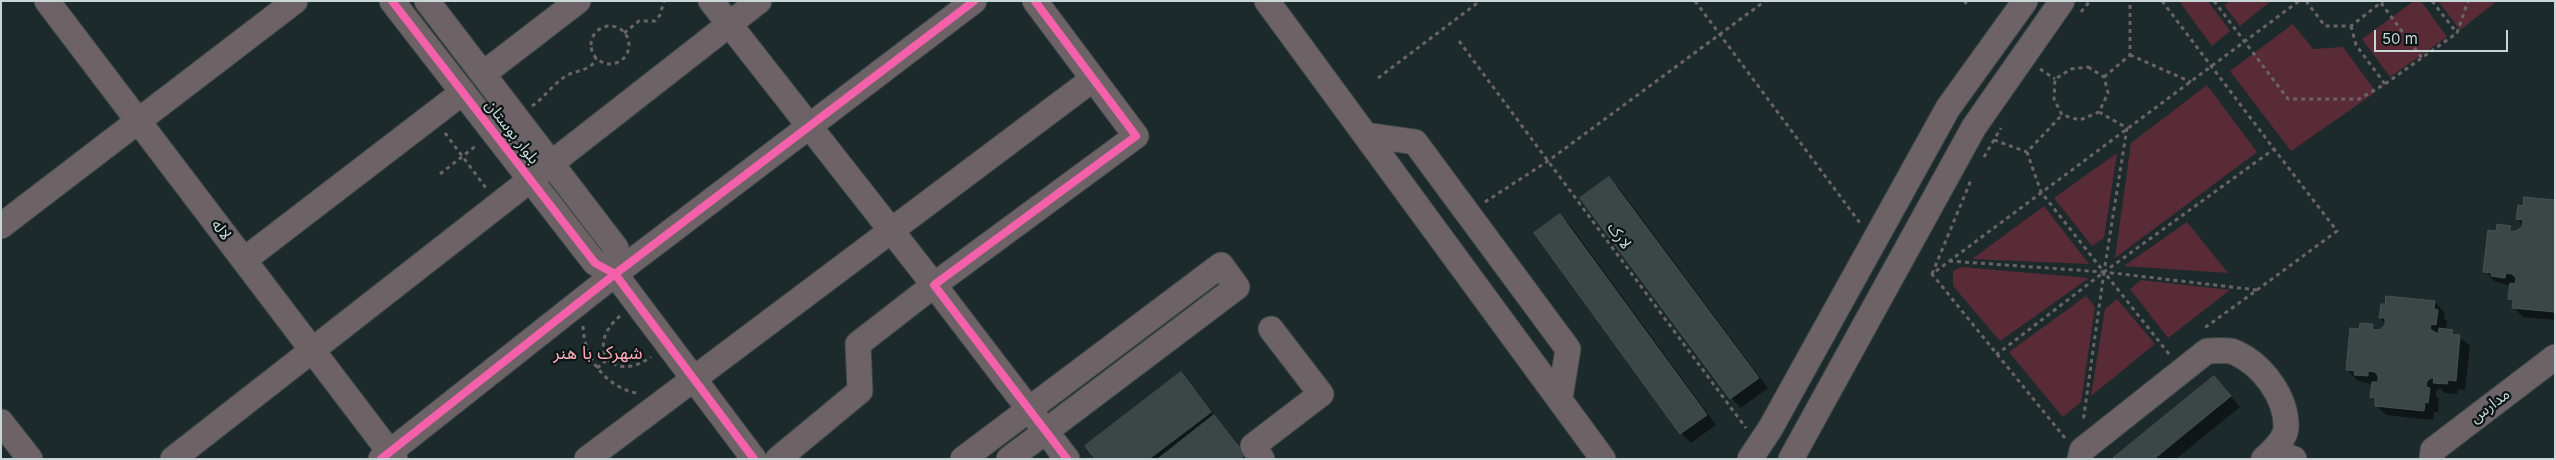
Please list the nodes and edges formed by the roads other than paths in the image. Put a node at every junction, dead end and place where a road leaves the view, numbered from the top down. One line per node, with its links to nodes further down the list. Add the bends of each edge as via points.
1 (47, 1): 17 (street, لاله)
2 (295, 1): 17 (street)
3 (392, 1): 16 (street, بلوار بوستان)
4 (427, 1): 14 (street, بلوار بوستان)
5 (578, 1): 14 (street)
6 (711, 1): 13 (street)
7 (759, 1): 13 (street)
8 (974, 1): 18 (street)
9 (1036, 1): 15 (street)
10 (2025, 1): 36 (street, via 1948,108)
11 (1276, 4): 19 (street)
12 (2070, 8): 49 (street, via 1974,127)
13 (729, 24): 18 (street); 20 (street)
14 (483, 74): 20 (street, بلوار بوستان)
15 (1093, 78): 23 (street); 26 (street, via 1136,136)
16 (463, 92): 21 (street, بلوار بوستان); 24 (street)
17 (138, 121): 22 (street); 24 (street, لاله)
18 (809, 126): 23 (street); 25 (street)
19 (1366, 135): 31 (street); 31 (street, via 1415,142 1568,348)
20 (551, 164): 21 (street); 25 (street, بلوار بوستان, via 616,248)
21 (531, 179): 25 (street, بلوار بوستان, via 595,263); 28 (street)
22 (1, 226)
23 (891, 231): 26 (street); 30 (street)
24 (244, 260): 28 (street, لاله)
25 (615, 274): 30 (street); 37 (street)
26 (934, 286): 32 (street); 43 (street, via 858,344 860,391)
27 (1272, 329): 47 (street, via 1321,394 1253,446)
28 (312, 350): 37 (street, لاله); 40 (street)
29 (2555, 357): 50 (street, مدارس, via 2433,450)
30 (693, 379): 41 (street); 42 (street)
31 (1560, 398): 48 (street)
32 (1029, 409): 34 (street); 34 (street, via 1221,265 1237,288); 44 (street)
33 (1, 422): 39 (street)
34 (1046, 431): 45 (street); 46 (street)
35 (2075, 442): 38 (street, via 2207,351 2232,351 2258,367 2282,402 2286,430)
36 (1754, 452)
37 (389, 456)
38 (2277, 456)
39 (30, 459)
40 (173, 459)
41 (587, 459)
42 (754, 459)
43 (778, 459)
44 (963, 459)
45 (1009, 459)
46 (1067, 459)
47 (1262, 459)
48 (1603, 459)
49 (1791, 459)
50 (2432, 459)

